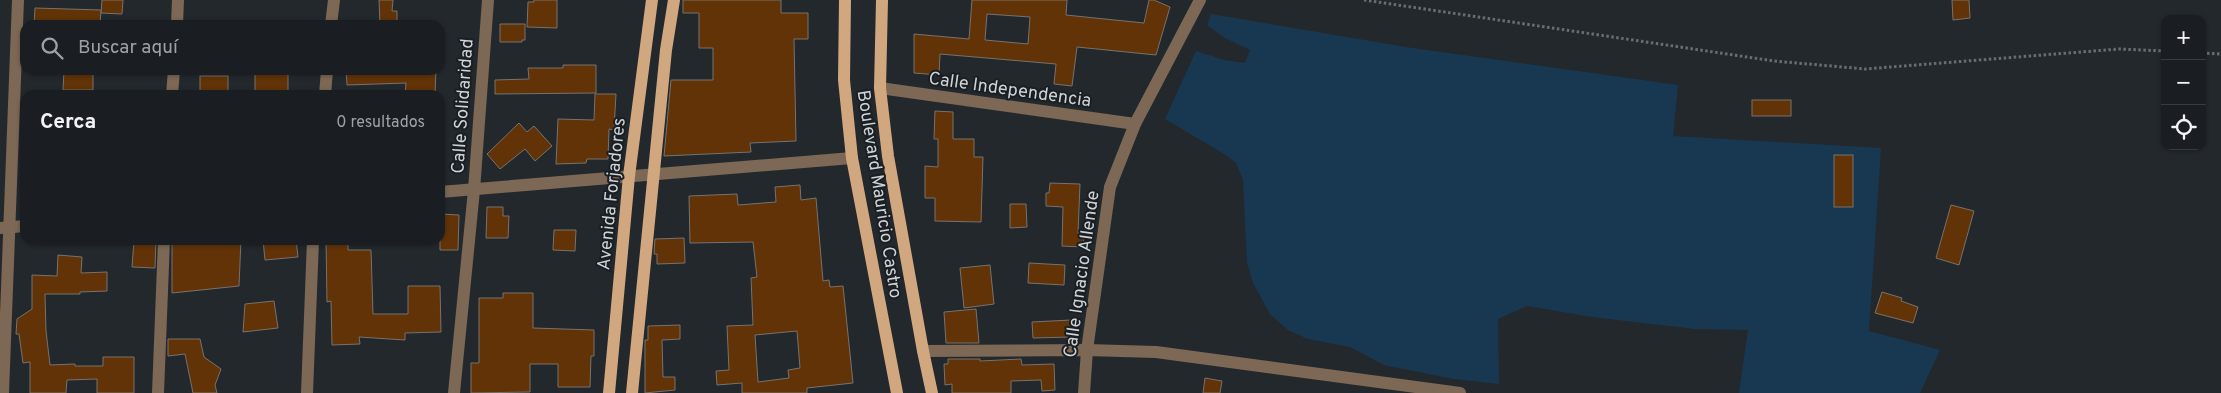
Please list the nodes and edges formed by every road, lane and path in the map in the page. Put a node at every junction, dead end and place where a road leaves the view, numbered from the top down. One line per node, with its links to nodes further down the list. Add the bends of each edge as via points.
1 (18, 0): 28 (street)
2 (178, 0): 11 (street)
3 (334, 0): 12 (street)
4 (488, 0): 25 (street, Calle Solidaridad)
5 (652, 0): 23 (main road, Avenida Forjadores)
6 (674, 0): 24 (main road)
7 (845, 0): 22 (main road, Boulevard Mauricio Castro, via 844,80)
8 (882, 0): 18 (main road, Boulevard Mauricio Castro)
9 (1200, 0): 21 (street, Calle Ignacio Allende)
10 (1364, 0): 13 (path, via 1774,61 1865,70 2119,48)
11 (177, 20)
12 (332, 20)
13 (2161, 51)
14 (2206, 53): 15 (path)
15 (2221, 54)
16 (174, 75): 19 (street)
17 (327, 75): 20 (street)
18 (880, 88): 21 (street, Calle Independencia); 32 (main road, Boulevard Mauricio Castro, via 888,156)
19 (172, 90)
20 (325, 90)
21 (1135, 124): 31 (street, Calle Ignacio Allende, via 1110,188)
22 (852, 158): 24 (street); 39 (main road, Boulevard Mauricio Castro)
23 (629, 176): 24 (street); 25 (street); 37 (main road, Avenida Forjadores)
24 (654, 176): 38 (main road)
25 (474, 190): 26 (street); 36 (street, Calle Solidaridad)
26 (445, 192)
27 (20, 226): 28 (street)
28 (4, 228): 33 (street)
29 (164, 245): 34 (street)
30 (313, 245): 35 (street)
31 (1087, 350): 32 (street); 41 (street, Calle Ignacio Allende); 42 (street, via 1156,352)
32 (923, 351): 40 (main road, Boulevard Mauricio Castro)
33 (3, 393)
34 (158, 393)
35 (307, 393)
36 (454, 393)
37 (608, 393)
38 (632, 393)
39 (897, 393)
40 (932, 393)
41 (1084, 393)
42 (1460, 393)

